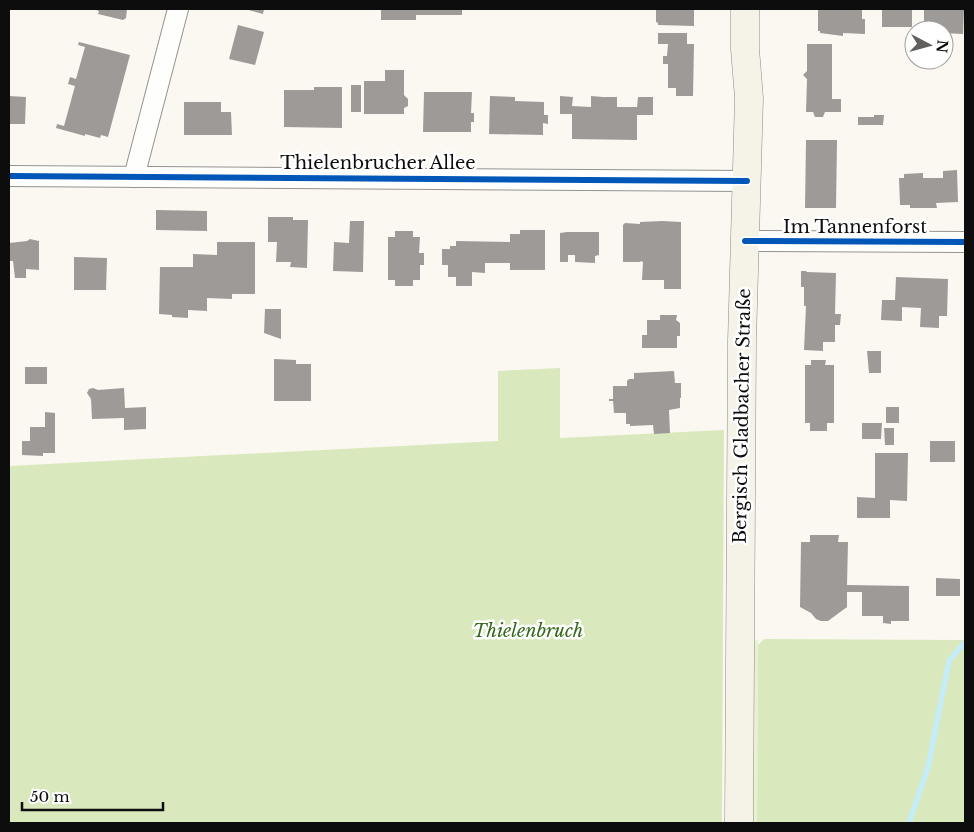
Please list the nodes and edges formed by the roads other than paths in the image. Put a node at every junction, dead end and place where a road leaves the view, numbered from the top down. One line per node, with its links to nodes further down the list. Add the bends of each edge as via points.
1 (178, 9): 4 (street)
2 (745, 9): 5 (main road, Bergisch Gladbacher Straße, via 749,98)
3 (9, 176): 4 (street, Thielenbrucher Allee)
4 (134, 177): 5 (street, Thielenbrucher Allee)
5 (747, 181): 6 (main road, Bergisch Gladbacher Straße)
6 (745, 241): 7 (street, Im Tannenforst); 8 (main road, Bergisch Gladbacher Straße)
7 (965, 242)
8 (739, 823)

